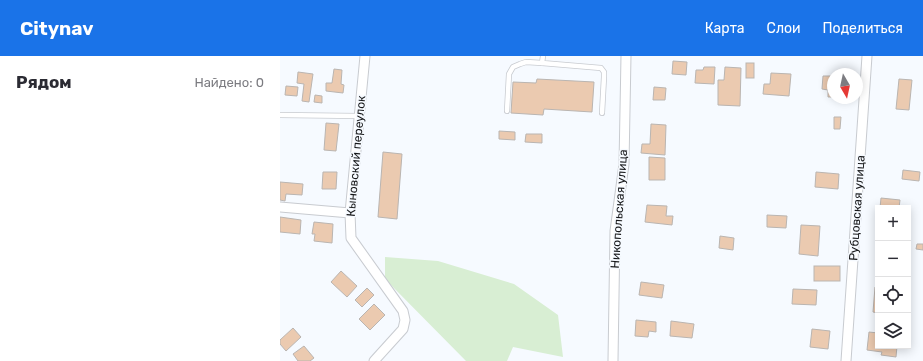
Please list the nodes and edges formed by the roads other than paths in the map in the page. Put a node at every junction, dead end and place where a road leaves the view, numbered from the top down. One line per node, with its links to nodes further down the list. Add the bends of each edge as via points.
1 (365, 56): 9 (street, Кыновский переулок)
2 (542, 56): 5 (lane)
3 (626, 56): 13 (street, Никопольская улица, via 624,164 615,231)
4 (867, 56): 14 (street, Рубцовская улица)
5 (542, 63): 6 (lane, via 526,62 513,67 509,74); 7 (lane, via 601,68 604,72)
6 (507, 111)
7 (602, 113)
8 (280, 115): 9 (lane)
9 (359, 116): 11 (street, Кыновский переулок)
10 (280, 207): 11 (street)
11 (350, 213): 12 (street, Кыновский переулок, via 351,238 403,311 405,320 403,329)
12 (374, 361)
13 (613, 361)
14 (846, 361)

